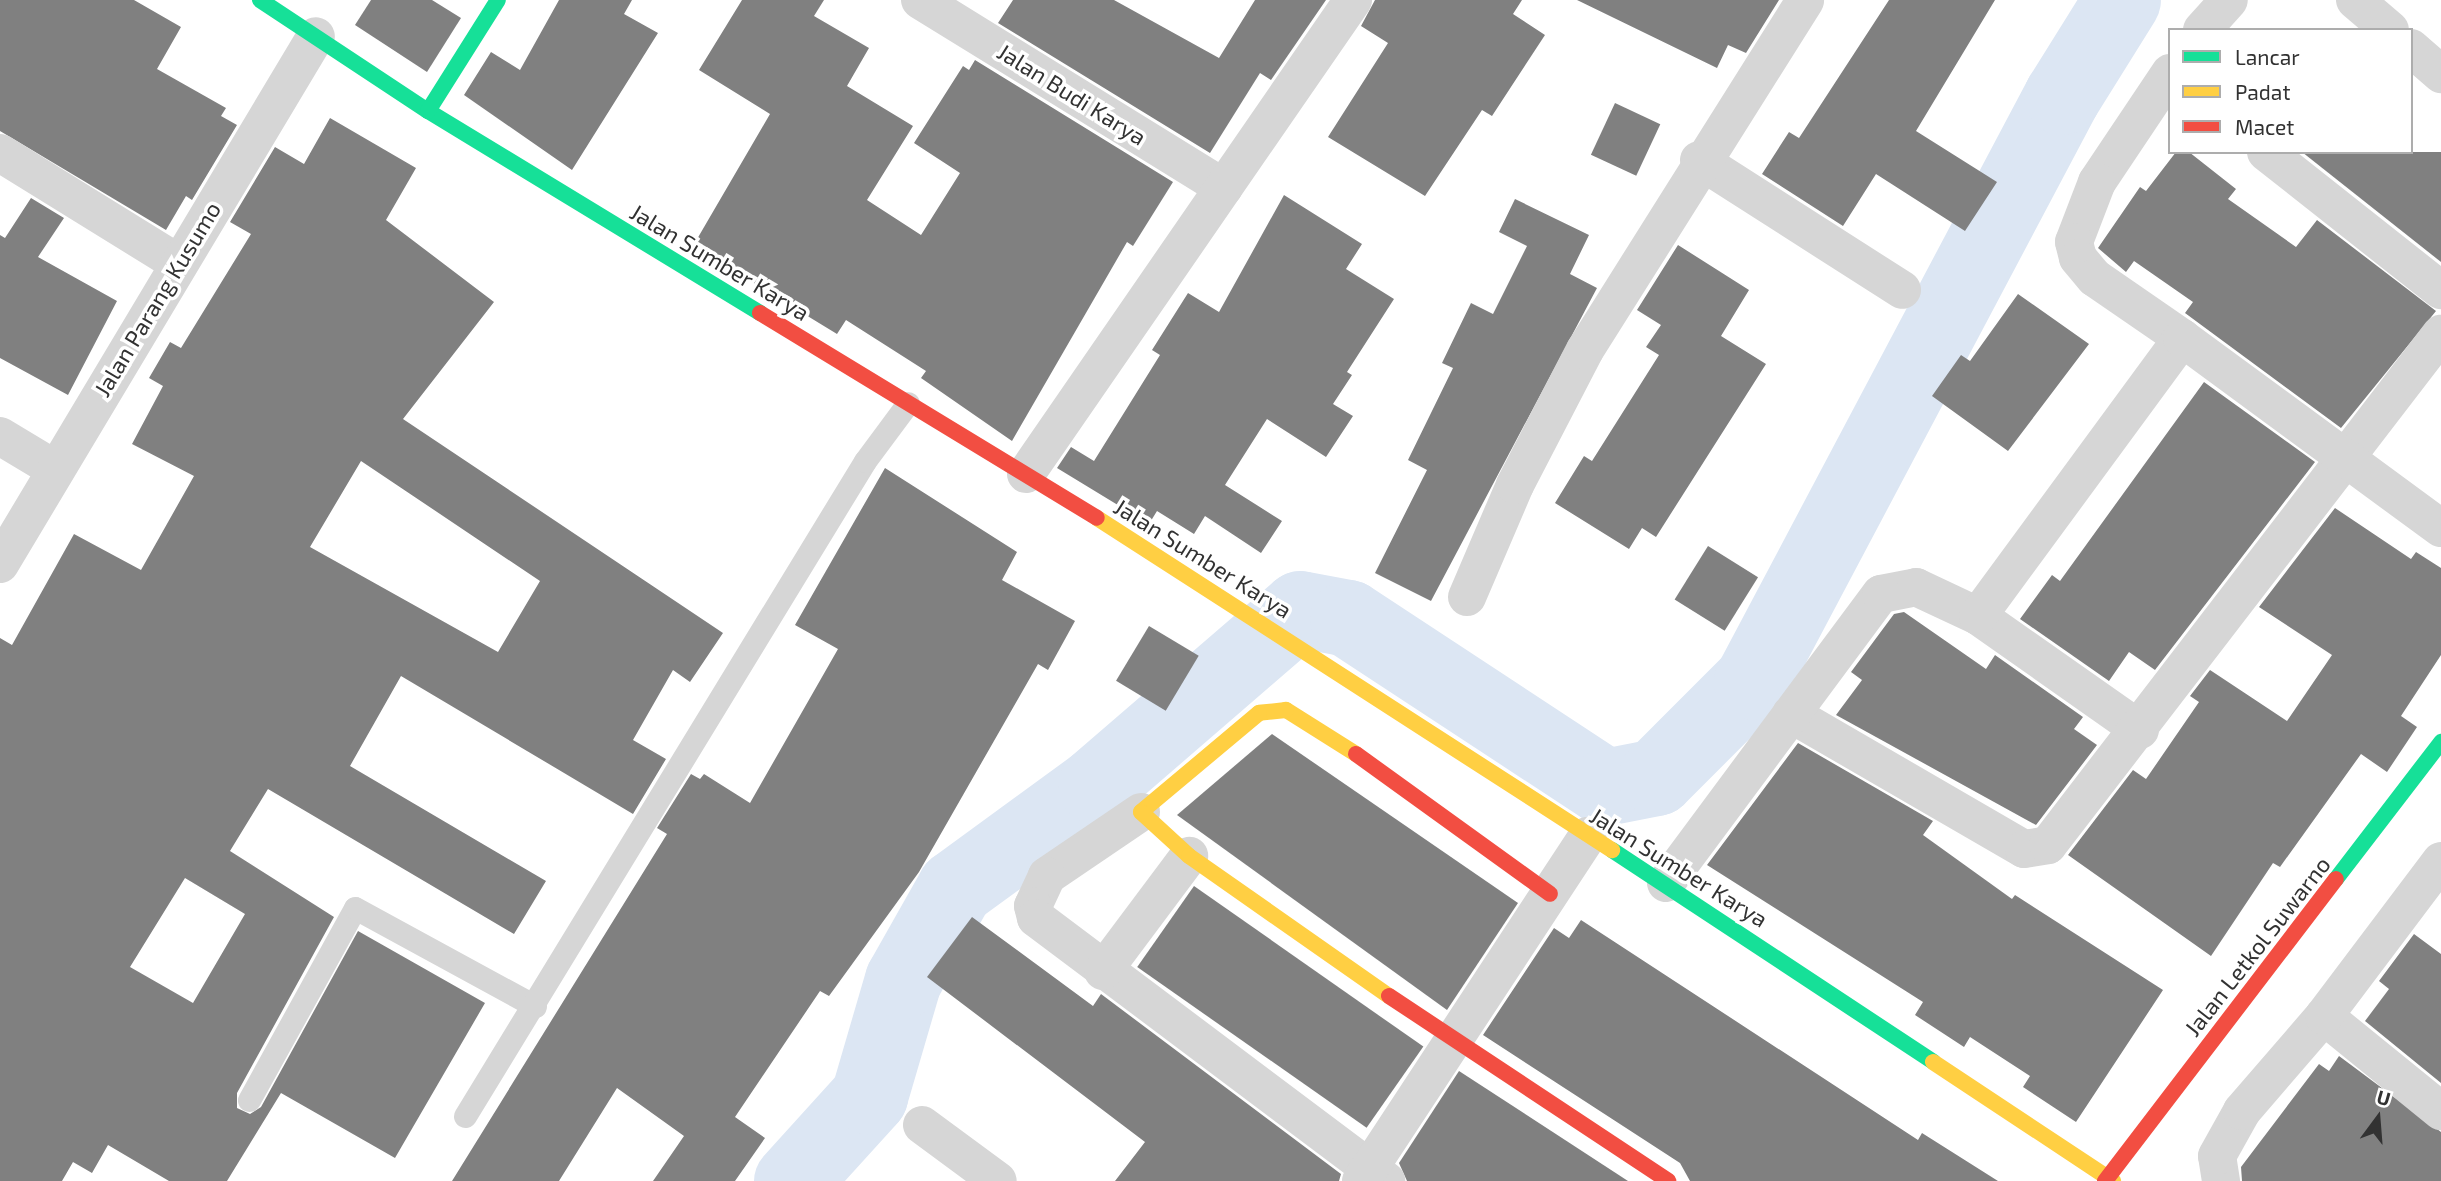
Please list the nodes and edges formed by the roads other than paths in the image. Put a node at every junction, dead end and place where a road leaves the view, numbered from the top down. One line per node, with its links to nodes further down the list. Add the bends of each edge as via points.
1 (260, 0): 10 (street, Jalan Sumber Karya)
2 (498, 0): 12 (street)
3 (920, 0): 16 (street, Jalan Budi Karya)
4 (1353, 0): 16 (street)
5 (1805, 0): 15 (street)
6 (2229, 0): 8 (street)
7 (2355, 0): 9 (street)
8 (2204, 28)
9 (2388, 28)
10 (316, 36): 12 (street, Jalan Sumber Karya); 17 (street, Jalan Parang Kusumo)
11 (2168, 76): 21 (street, via 2096,182 2074,242 2095,278)
12 (428, 111): 22 (street, Jalan Sumber Karya)
13 (0, 153): 17 (street)
14 (2269, 154): 19 (street)
15 (1699, 160): 18 (street); 29 (street, via 1585,350 1515,485)
16 (1224, 188): 26 (street)
17 (178, 263): 25 (street, Jalan Parang Kusumo)
18 (1902, 290)
19 (2441, 290)
20 (2441, 334): 24 (street)
21 (2182, 338): 24 (street); 30 (street)
22 (908, 403): 26 (street, Jalan Sumber Karya); 41 (lane, via 865,461)
23 (0, 436): 25 (street)
24 (2349, 458): 27 (street); 32 (street)
25 (55, 468): 28 (street, Jalan Parang Kusumo)
26 (1026, 474): 35 (street, Jalan Sumber Karya, via 1244,607 1333,671)
27 (2441, 528)
28 (0, 564)
29 (1467, 597)
30 (1978, 616): 31 (street, via 1916,587 1881,594); 32 (street)
31 (1791, 713): 32 (street, via 2038,851); 38 (street)
32 (2140, 730)
33 (2441, 742): 49 (street, Jalan Letkol Suwarno)
34 (1142, 812): 36 (street); 39 (street, via 1259,713 1286,709 1319,727); 40 (street, via 1046,876 1033,906 1036,918)
35 (1588, 836): 38 (street, Jalan Sumber Karya); 39 (street)
36 (1189, 856): 40 (street); 43 (street)
37 (2441, 861): 42 (street)
38 (1666, 883): 49 (street, Jalan Sumber Karya)
39 (1550, 894): 43 (street)
40 (1103, 971): 48 (street)
41 (535, 1006): 44 (lane, via 355,908); 46 (lane)
42 (2324, 1016): 45 (street); 52 (street, via 2242,1111 2217,1156)
43 (1453, 1041): 48 (street); 51 (street)
44 (249, 1100)
45 (2441, 1111)
46 (465, 1116)
47 (922, 1125): 50 (street)
48 (1372, 1177)
49 (2109, 1180)
50 (998, 1181)
51 (1668, 1181)
52 (2221, 1181)

